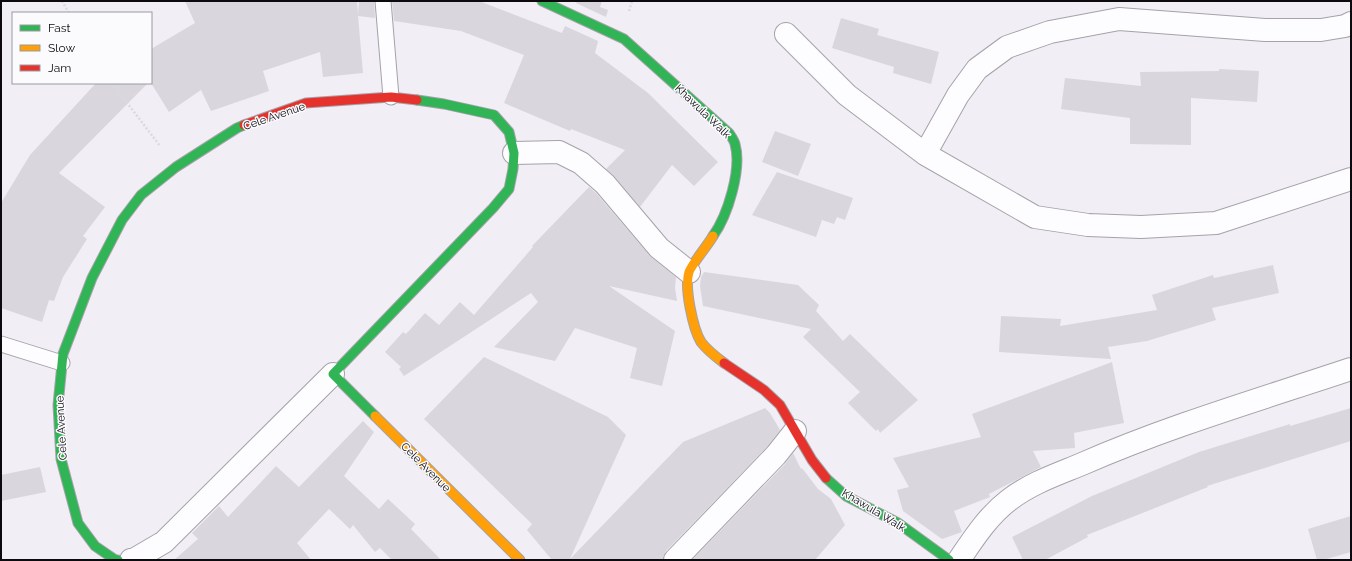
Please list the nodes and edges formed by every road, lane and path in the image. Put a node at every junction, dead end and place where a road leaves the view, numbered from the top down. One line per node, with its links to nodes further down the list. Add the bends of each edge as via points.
1 (62, 1): 4 (path)
2 (383, 1): 8 (lane)
3 (542, 1): 13 (street, Khawula Walk, via 624,39 729,133 735,142 736,170 731,195 719,228)
4 (68, 12)
5 (1351, 22): 10 (street, via 1345,26 1321,30 1265,30 1119,19 1050,32 1007,47 977,69 958,95)
6 (786, 34): 10 (street, via 847,95)
7 (113, 84): 11 (path)
8 (391, 97): 9 (street, Cele Avenue, via 444,104 494,115 509,132); 11 (street, Cele Avenue, via 306,103 237,128)
9 (514, 153): 13 (street, via 559,152 581,163 605,184 659,248); 17 (street, Cele Avenue, via 509,189)
10 (925, 154): 12 (street, via 1035,217 1088,225 1141,227 1216,222)
11 (176, 167): 15 (street, Cele Avenue, via 141,195 122,220 92,278 63,354)
12 (1351, 180)
13 (689, 272): 18 (street, Khawula Walk, via 687,286 690,304 695,330 702,343 715,356 764,390 780,405)
14 (1, 344): 15 (lane)
15 (62, 363): 19 (street, Cele Avenue, via 58,405 61,459 78,523 95,546)
16 (1351, 369): 24 (street, via 1123,446 1034,485 1010,499 992,514)
17 (333, 374): 20 (street, Cele Avenue, via 164,542); 21 (street, Cele Avenue)
18 (795, 431): 22 (street, via 776,455); 23 (street, Khawula Walk, via 828,481 846,496 898,523)
19 (118, 560)
20 (131, 560)
21 (520, 560)
22 (675, 560)
23 (949, 560)
24 (959, 560)

